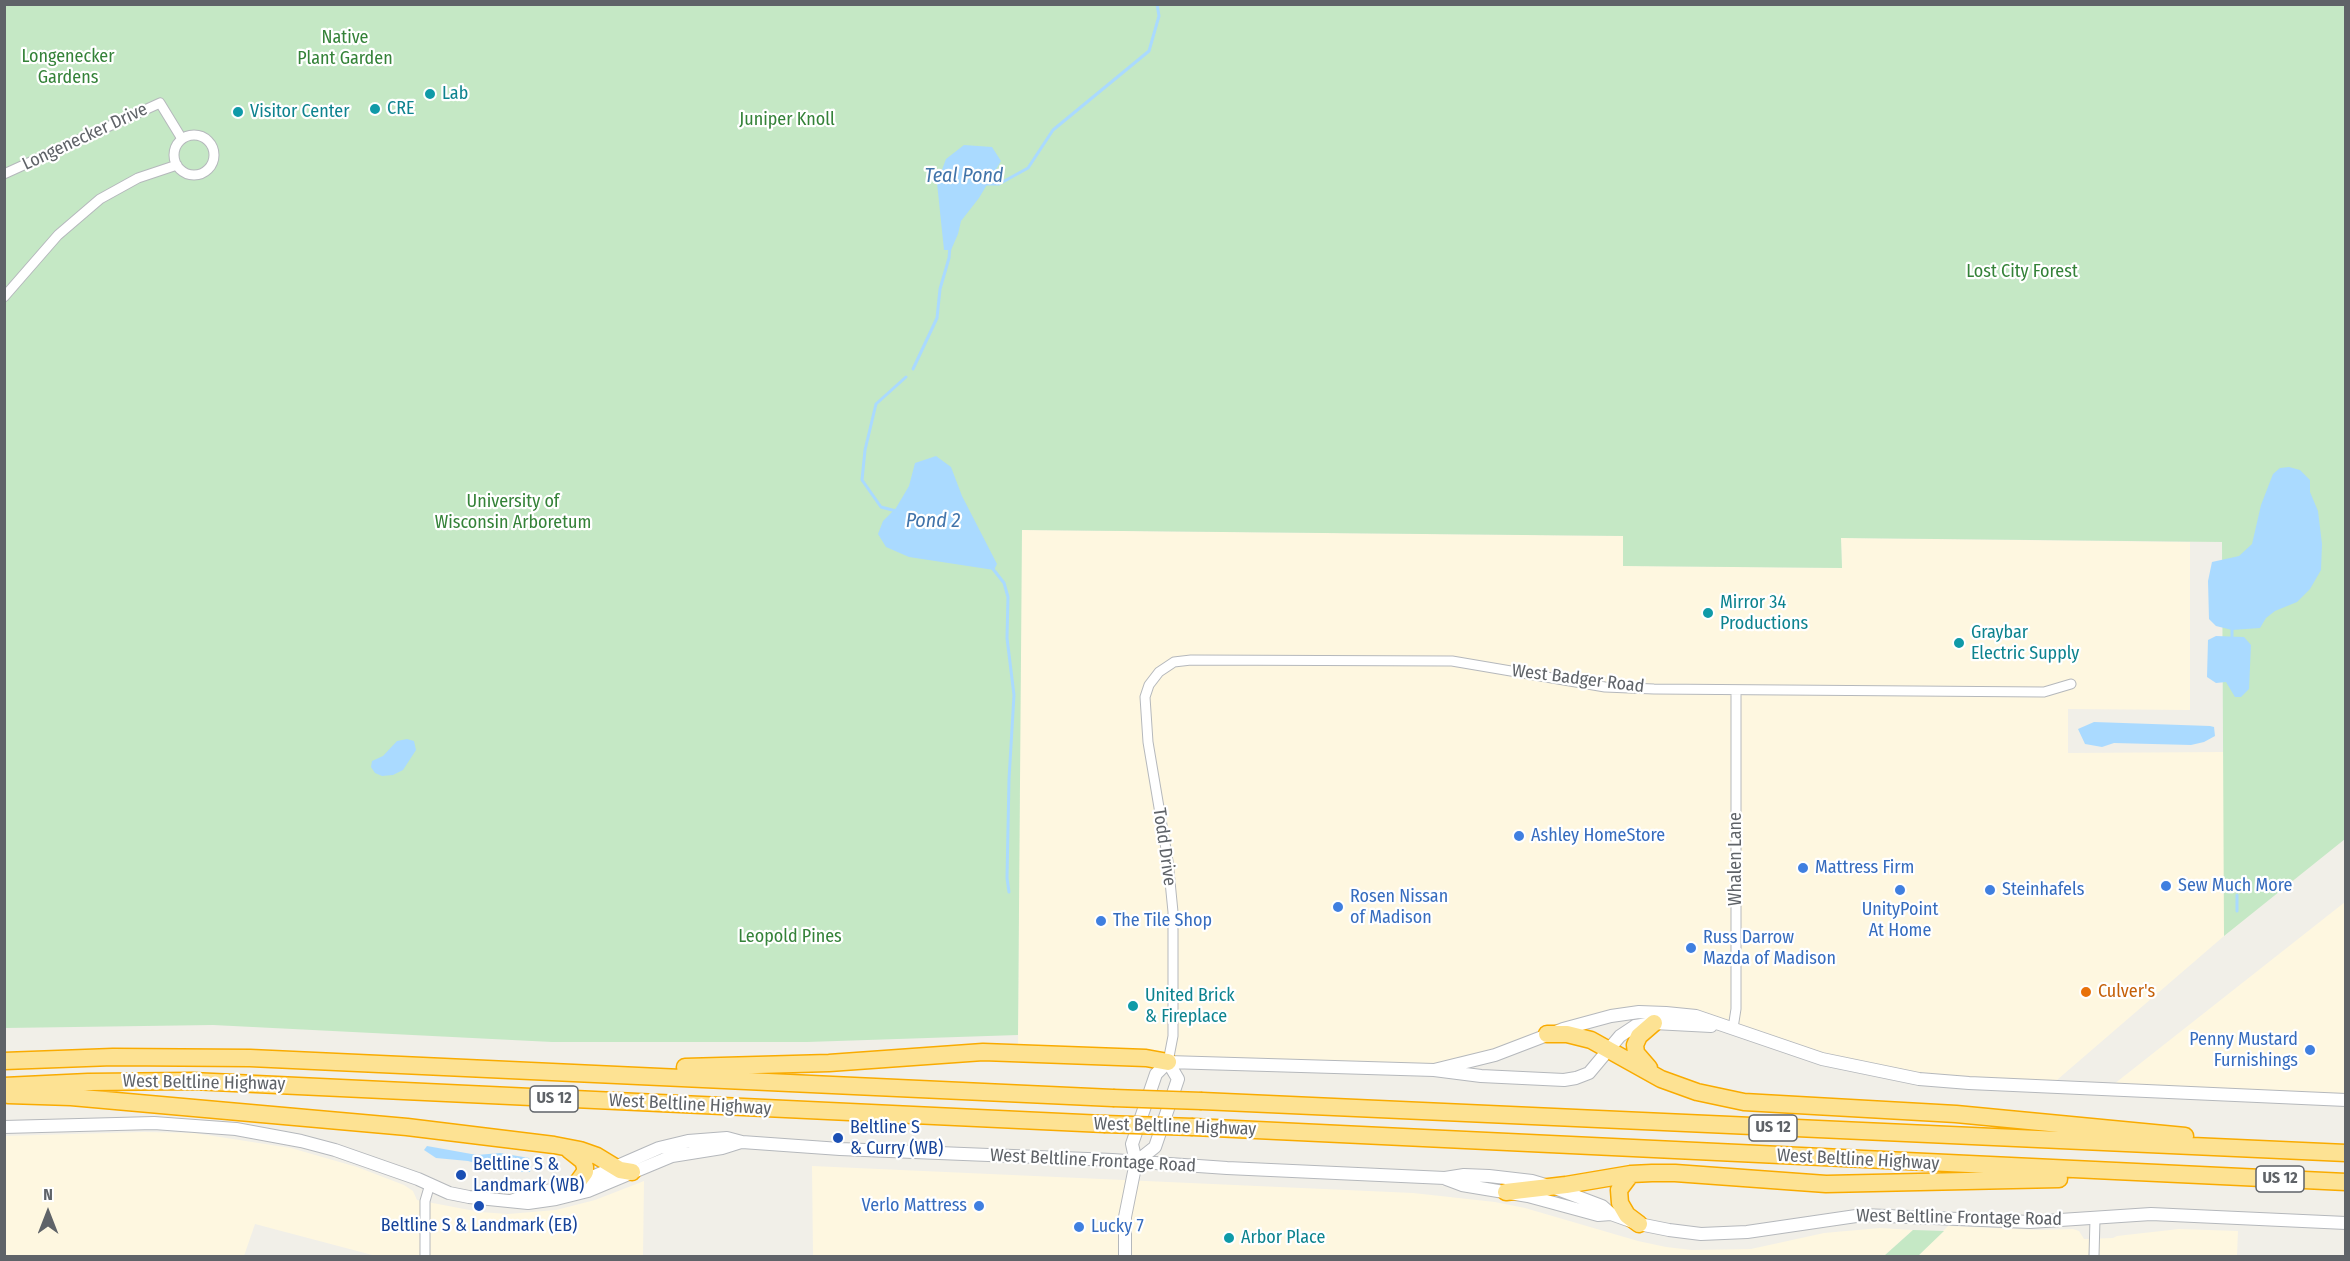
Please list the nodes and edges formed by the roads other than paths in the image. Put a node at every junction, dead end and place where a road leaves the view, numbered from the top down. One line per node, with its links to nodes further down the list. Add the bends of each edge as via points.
1 (182, 139): 2 (street, via 175,148); 2 (street, via 200,136 210,144 213,156 208,168 198,174 186,173); 3 (street, Longenecker Drive, via 160,103)
2 (177, 165): 4 (street, via 138,178 100,199 58,235)
3 (4, 174)
4 (5, 296)
5 (1159, 672): 7 (street, West Badger Road, via 1174,662 1191,660 1452,661 1605,687); 13 (street, Todd Drive, via 1149,685 1145,711 1173,912 1173,1036)
6 (2071, 684): 7 (street, West Badger Road, via 2044,692)
7 (1736, 690): 9 (street, Whalen Lane)
8 (1654, 1023): 9 (street); 11 (street, via 1635,1026); 16 (highway, via 1639,1036 1636,1053)
9 (1734, 1028): 10 (street, via 1696,1016 1639,1012); 19 (street, via 1822,1059 1919,1079)
10 (1547, 1035): 11 (highway, via 1580,1036); 14 (street, via 1495,1055)
11 (1608, 1050): 14 (street, via 1588,1072 1564,1080); 16 (highway)
12 (4, 1061): 15 (highway, West Beltline Highway / US 12, via 184,1056)
13 (1168, 1062): 14 (street); 15 (highway, via 972,1052 781,1065); 24 (street, Todd Drive, via 1156,1074 1132,1144); 24 (street, Todd Drive, via 1178,1079 1155,1147)
14 (1434, 1070)
15 (543, 1071): 23 (highway, West Beltline Highway / US 12, bridge)
16 (1661, 1078): 23 (highway, via 1697,1092 1744,1102 1986,1116)
17 (4, 1086): 28 (highway, West Beltline Highway / US 12, bridge, via 256,1083)
18 (4, 1095): 22 (highway, via 71,1097 407,1127)
19 (2346, 1100)
20 (4, 1127): 32 (street, West Beltline Frontage Road, via 154,1123 236,1129 312,1144)
21 (742, 1142): 24 (street, West Beltline Frontage Road); 25 (street, West Beltline Frontage Road, via 727,1138 688,1141 659,1148); 26 (street, West Beltline Frontage Road, via 672,1156)
22 (566, 1148): 25 (highway, via 597,1156); 31 (highway, via 584,1161 585,1172)
23 (2345, 1153)
24 (1136, 1162): 29 (street, West Beltline Frontage Road); 41 (street, Todd Drive, via 1125,1217)
25 (615, 1168): 26 (highway); 31 (street, West Beltline Frontage Road)
26 (632, 1172): 35 (street, West Beltline Frontage Road, via 555,1200)
27 (1630, 1174): 28 (highway, via 1676,1173 1826,1184); 33 (highway); 39 (highway, via 1619,1190 1620,1203)
28 (2214, 1176): 30 (highway, West Beltline Highway / US 12)
29 (1445, 1178): 33 (street, West Beltline Frontage Road, via 1489,1176); 34 (street, West Beltline Frontage Road, via 1462,1185)
30 (2346, 1182)
31 (577, 1183): 35 (street, West Beltline Frontage Road)
32 (430, 1184): 35 (street, West Beltline Frontage Road, via 469,1197); 40 (street, via 425,1201)
33 (1552, 1186): 34 (highway); 36 (street, West Beltline Frontage Road, via 1602,1206)
34 (1506, 1192): 36 (street, West Beltline Frontage Road, via 1599,1215)
35 (511, 1201)
36 (1611, 1214): 39 (street, West Beltline Frontage Road)
37 (2095, 1218): 38 (street, West Beltline Frontage Road, via 2151,1214); 39 (street, West Beltline Frontage Road, via 2030,1222 1863,1215 1717,1234 1677,1232); 42 (street)
38 (2346, 1222)
39 (1639, 1224)
40 (425, 1257)
41 (1125, 1257)
42 (2094, 1257)

